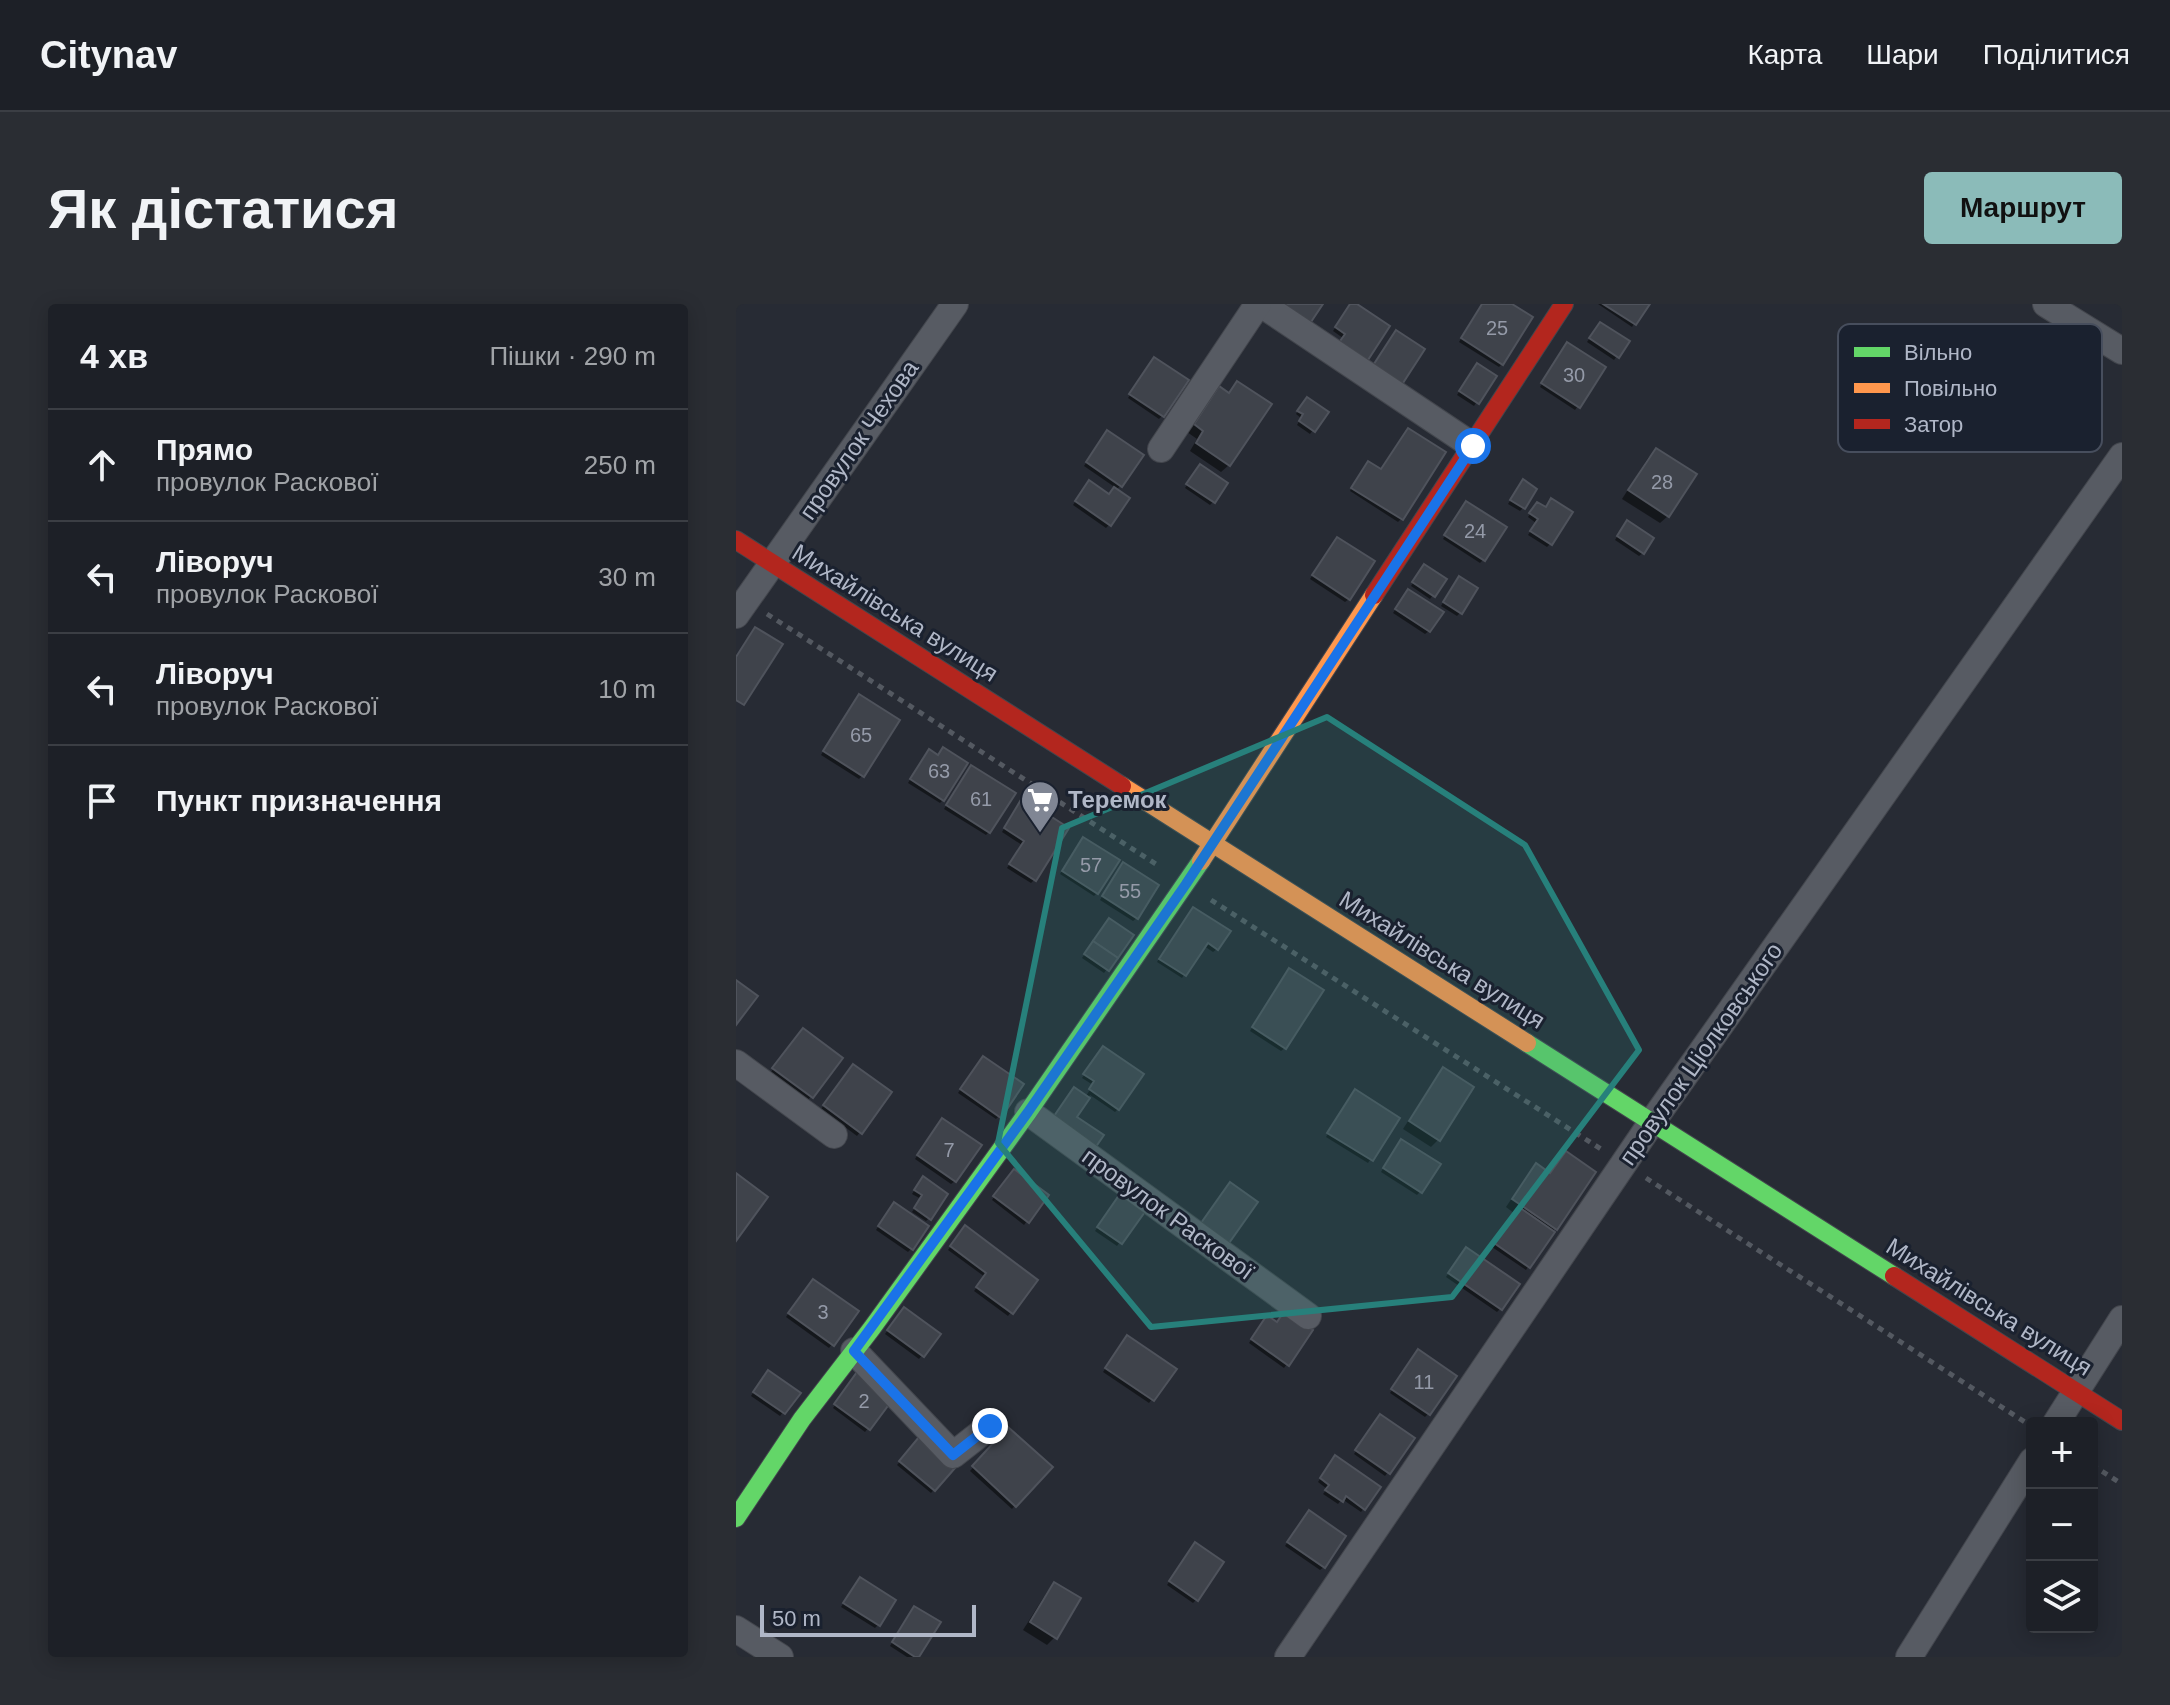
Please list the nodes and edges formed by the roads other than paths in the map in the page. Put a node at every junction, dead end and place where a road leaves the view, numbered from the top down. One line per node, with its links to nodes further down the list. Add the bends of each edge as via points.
1 (955, 304): 12 (street, провулок Чехова)
2 (1260, 304): 8 (street); 9 (street)
3 (1564, 304): 8 (main road)
4 (2046, 304): 5 (street)
5 (2078, 324)
6 (2102, 339): 7 (street)
7 (2122, 351)
8 (1473, 446): 14 (main road)
9 (1161, 449)
10 (2122, 456): 17 (street, провулок Ціолковського)
11 (736, 540): 12 (main road, Михайлівська вулиця)
12 (772, 563): 13 (street, провулок Чехова); 14 (main road, Михайлівська вулиця)
13 (741, 608)
14 (1212, 843): 16 (main road); 17 (main road, Михайлівська вулиця)
15 (736, 1063): 18 (street)
16 (1028, 1112): 19 (street, провулок Раскової); 21 (main road)
17 (1652, 1122): 22 (main road, Михайлівська вулиця); 30 (street, провулок Ціолковського)
18 (834, 1135)
19 (1308, 1316)
20 (2122, 1319): 22 (street)
21 (854, 1351): 25 (street, via 953,1455); 27 (main road)
22 (2076, 1391): 23 (street); 24 (main road, Михайлівська вулиця)
23 (2060, 1417)
24 (2122, 1421)
25 (990, 1426)
26 (2026, 1471): 31 (street)
27 (736, 1518)
28 (736, 1629): 29 (street)
29 (780, 1657)
30 (1288, 1657)
31 (1909, 1657)

